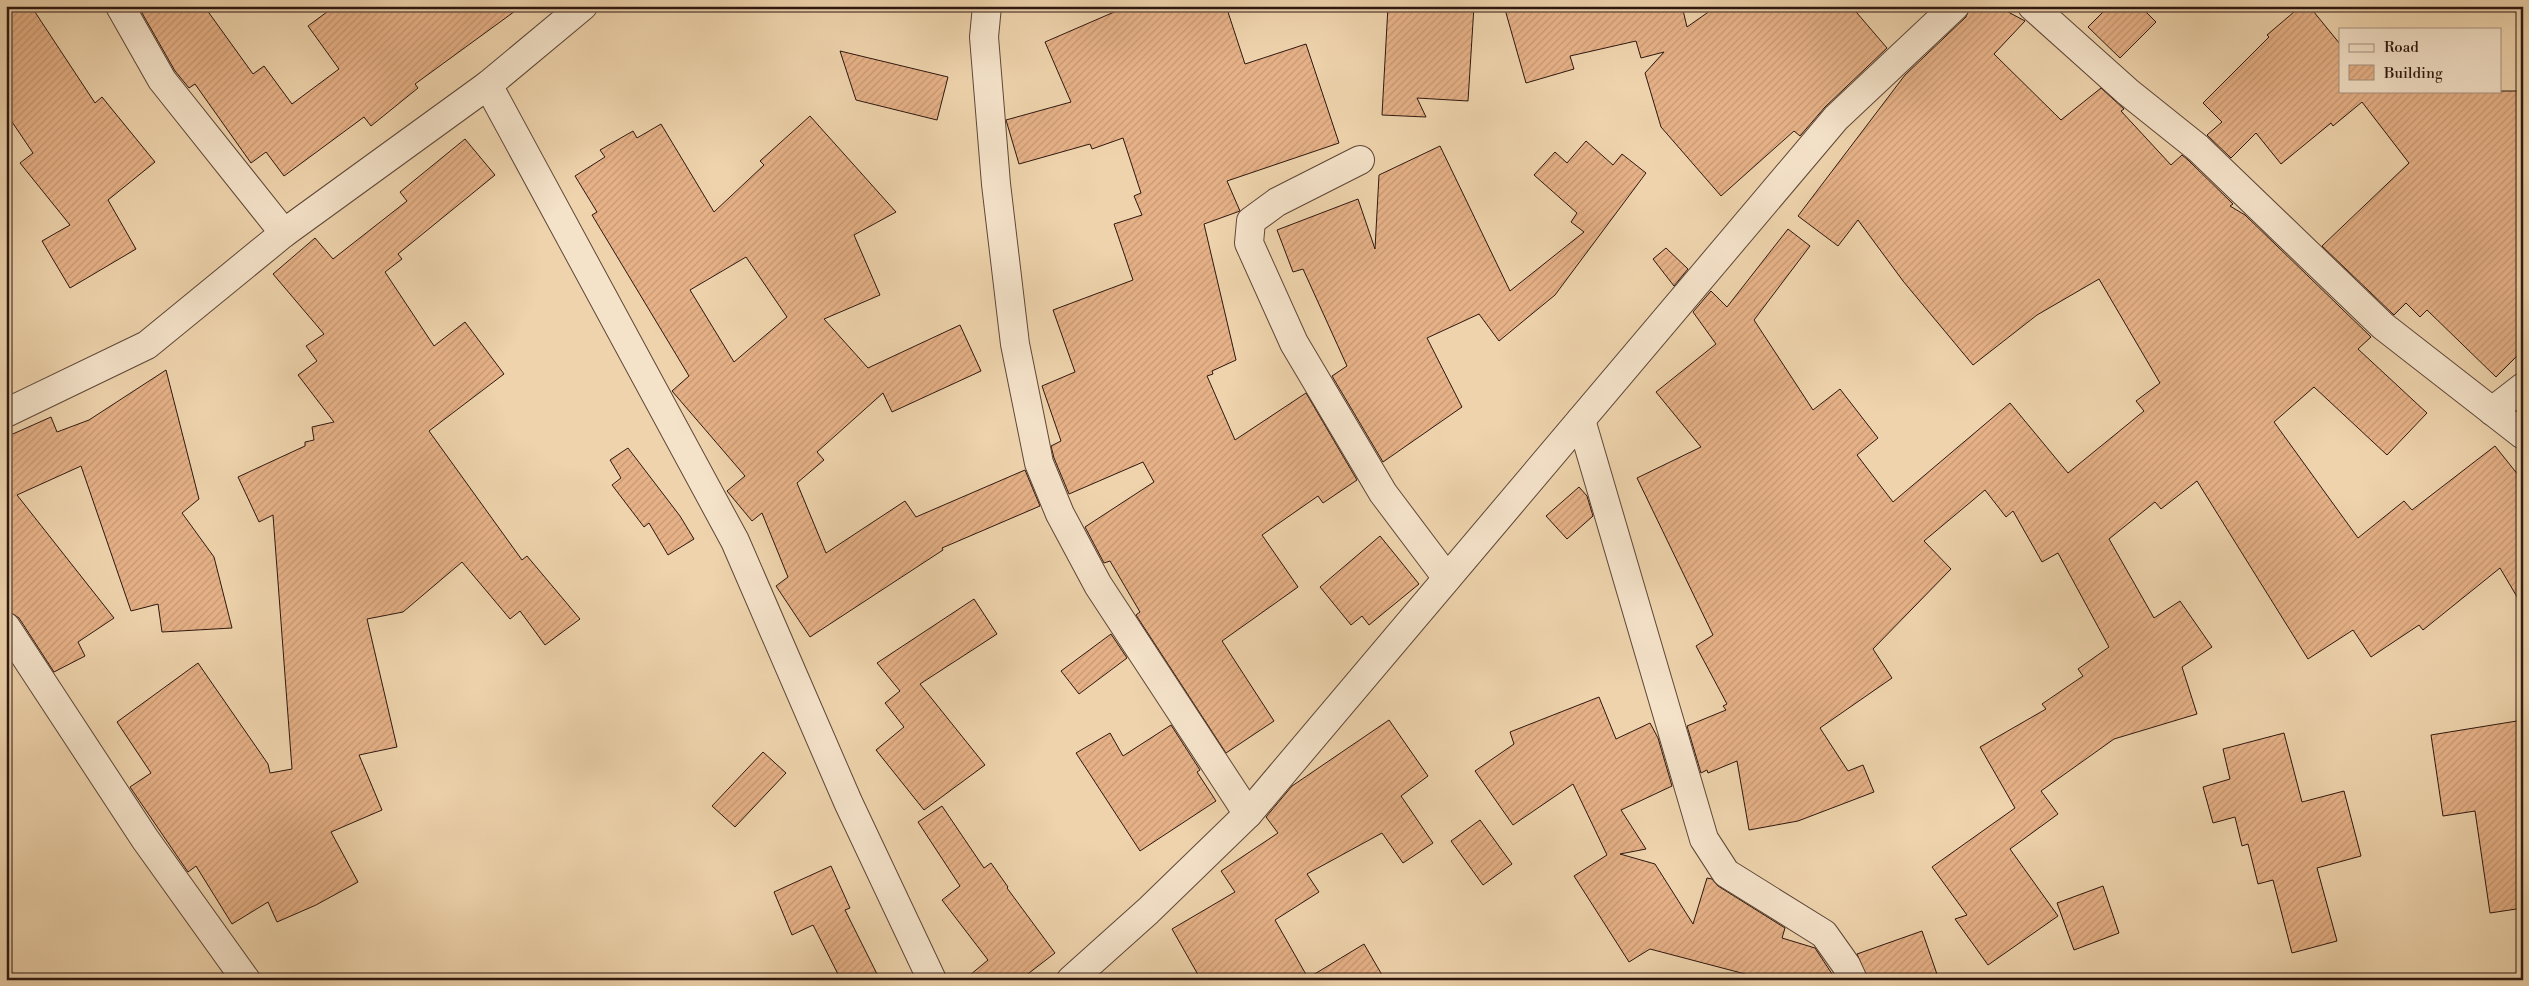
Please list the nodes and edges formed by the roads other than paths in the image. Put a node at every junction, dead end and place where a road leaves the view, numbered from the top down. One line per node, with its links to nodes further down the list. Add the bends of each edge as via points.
1 (120, 6): 8 (street, via 162,80)
2 (583, 6): 6 (street)
3 (987, 6): 16 (street, via 984,37 998,202 1015,344 1040,463 1060,514 1098,585)
4 (1955, 6): 12 (street, via 1836,118)
5 (2032, 6): 10 (street, via 2128,92 2198,148 2383,326)
6 (488, 85): 8 (street); 18 (street, via 735,541 848,802)
7 (1360, 160): 14 (street, via 1277,202 1251,222 1248,243 1294,343 1383,493)
8 (284, 233): 11 (street, via 147,345)
9 (2523, 388): 10 (street)
10 (2492, 411): 13 (street)
11 (6, 413)
12 (1581, 420): 14 (street); 20 (street, via 1704,839 1726,873 1824,934)
13 (2523, 435)
14 (1447, 578): 16 (street)
15 (6, 627): 17 (street, via 146,838)
16 (1248, 814): 19 (street)
17 (246, 980)
18 (932, 980)
19 (1071, 980)
20 (1853, 980)

